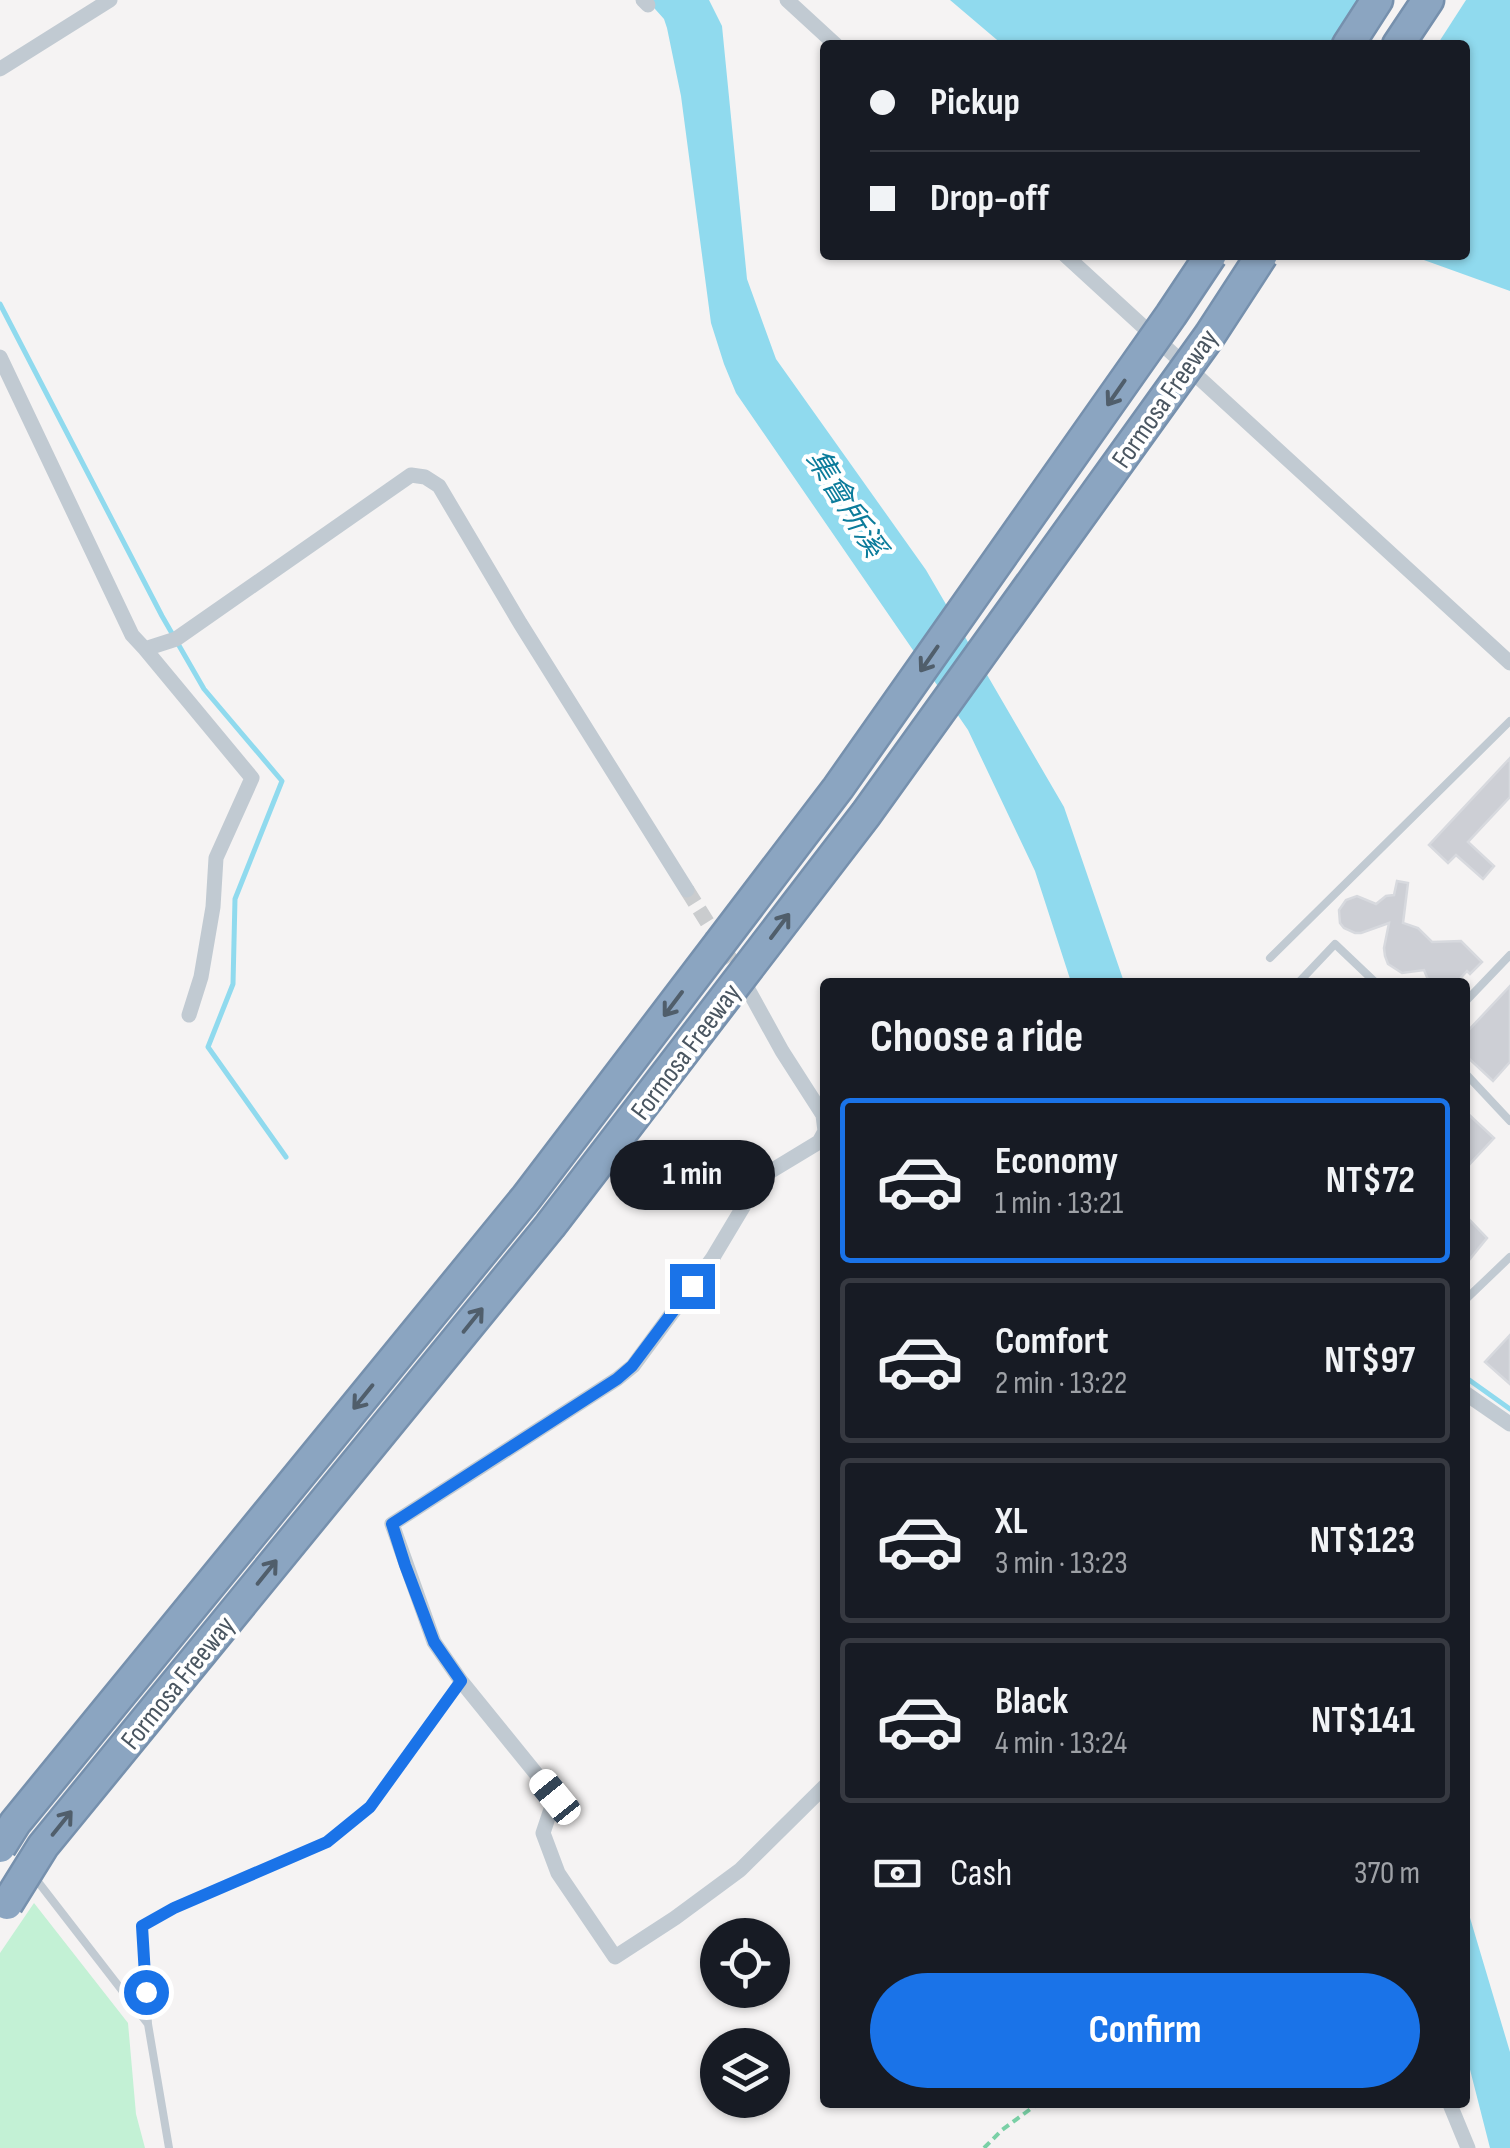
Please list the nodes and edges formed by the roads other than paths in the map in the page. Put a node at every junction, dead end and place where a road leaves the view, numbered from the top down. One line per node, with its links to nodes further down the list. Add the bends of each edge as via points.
1 (110, 0): 8 (street)
2 (787, 0): 5 (street)
3 (1377, 0): 6 (highway)
4 (1428, 0): 7 (highway)
5 (831, 40)
6 (1351, 40)
7 (1401, 40)
8 (0, 69)
9 (1071, 260): 14 (street)
10 (1208, 260): 35 (highway, Formosa Freeway, one-way to 35, bridge, via 838,788 526,1198 15,1823)
11 (1259, 260): 37 (highway, Formosa Freeway, one-way to 11, bridge, via 44,1846 550,1226 866,814)
12 (0, 357): 13 (street, via 132,635)
13 (145, 649): 16 (street, via 176,639 411,474 425,477 439,486); 23 (street, via 252,778 216,858 201,977)
14 (1510, 662)
15 (1510, 721): 18 (lane)
16 (687, 890)
17 (1510, 955): 22 (lane)
18 (1270, 958)
19 (738, 971): 25 (street)
20 (1303, 978): 21 (lane, via 1335,944)
21 (1371, 978)
22 (1470, 997)
23 (189, 1014)
24 (1470, 1078): 26 (lane)
25 (820, 1110)
26 (1510, 1121)
27 (820, 1140): 32 (street, via 761,1178 712,1259 632,1366 392,1524 434,1642)
28 (1510, 1257): 29 (lane)
29 (1470, 1295)
30 (1470, 1396): 31 (street)
31 (1510, 1424)
32 (461, 1681): 33 (street, via 555,1797 543,1833 558,1873 616,1957 740,1870); 38 (lane, via 370,1807 327,1842 142,1926)
33 (820, 1791)
34 (0, 1835): 35 (lane)
35 (6, 1848)
36 (25, 1865): 38 (lane)
37 (0, 1915)
38 (148, 2024): 40 (lane)
39 (1451, 2108): 41 (street)
40 (169, 2148)
41 (1468, 2148)

